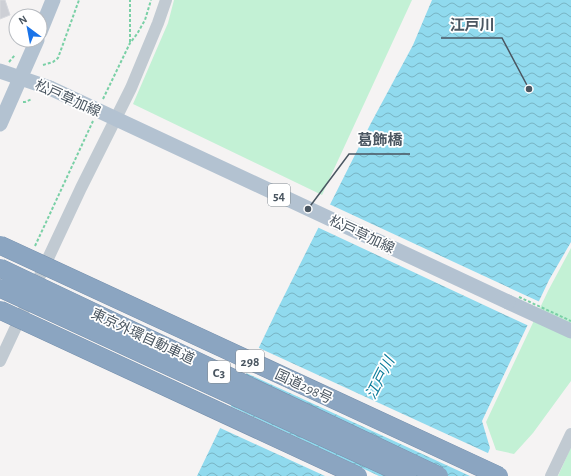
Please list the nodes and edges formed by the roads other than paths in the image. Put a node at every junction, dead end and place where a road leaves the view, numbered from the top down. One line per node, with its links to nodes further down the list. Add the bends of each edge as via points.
1 (53, 0): 3 (main road)
2 (166, 0): 14 (lane, via 131,88)
3 (48, 12)
4 (34, 48): 7 (main road)
5 (0, 71): 7 (main road, 松戸草加線 / 54)
6 (0, 79): 7 (main road, 松戸草加線 / 54)
7 (21, 79): 8 (main road); 13 (main road, 松戸草加線 / 54, bridge, via 50,88)
8 (0, 124)
9 (0, 245): 19 (highway, 国道298号 / 298, bridge)
10 (0, 268): 18 (highway, 東京外環自動車道 / C3, bridge)
11 (0, 288): 17 (highway, 東京外環自動車道 / C3, bridge)
12 (0, 310): 16 (highway, bridge)
13 (571, 331)
14 (0, 361)
15 (571, 434): 20 (lane)
16 (358, 476)
17 (407, 476)
18 (439, 476)
19 (499, 476)
20 (551, 476)

